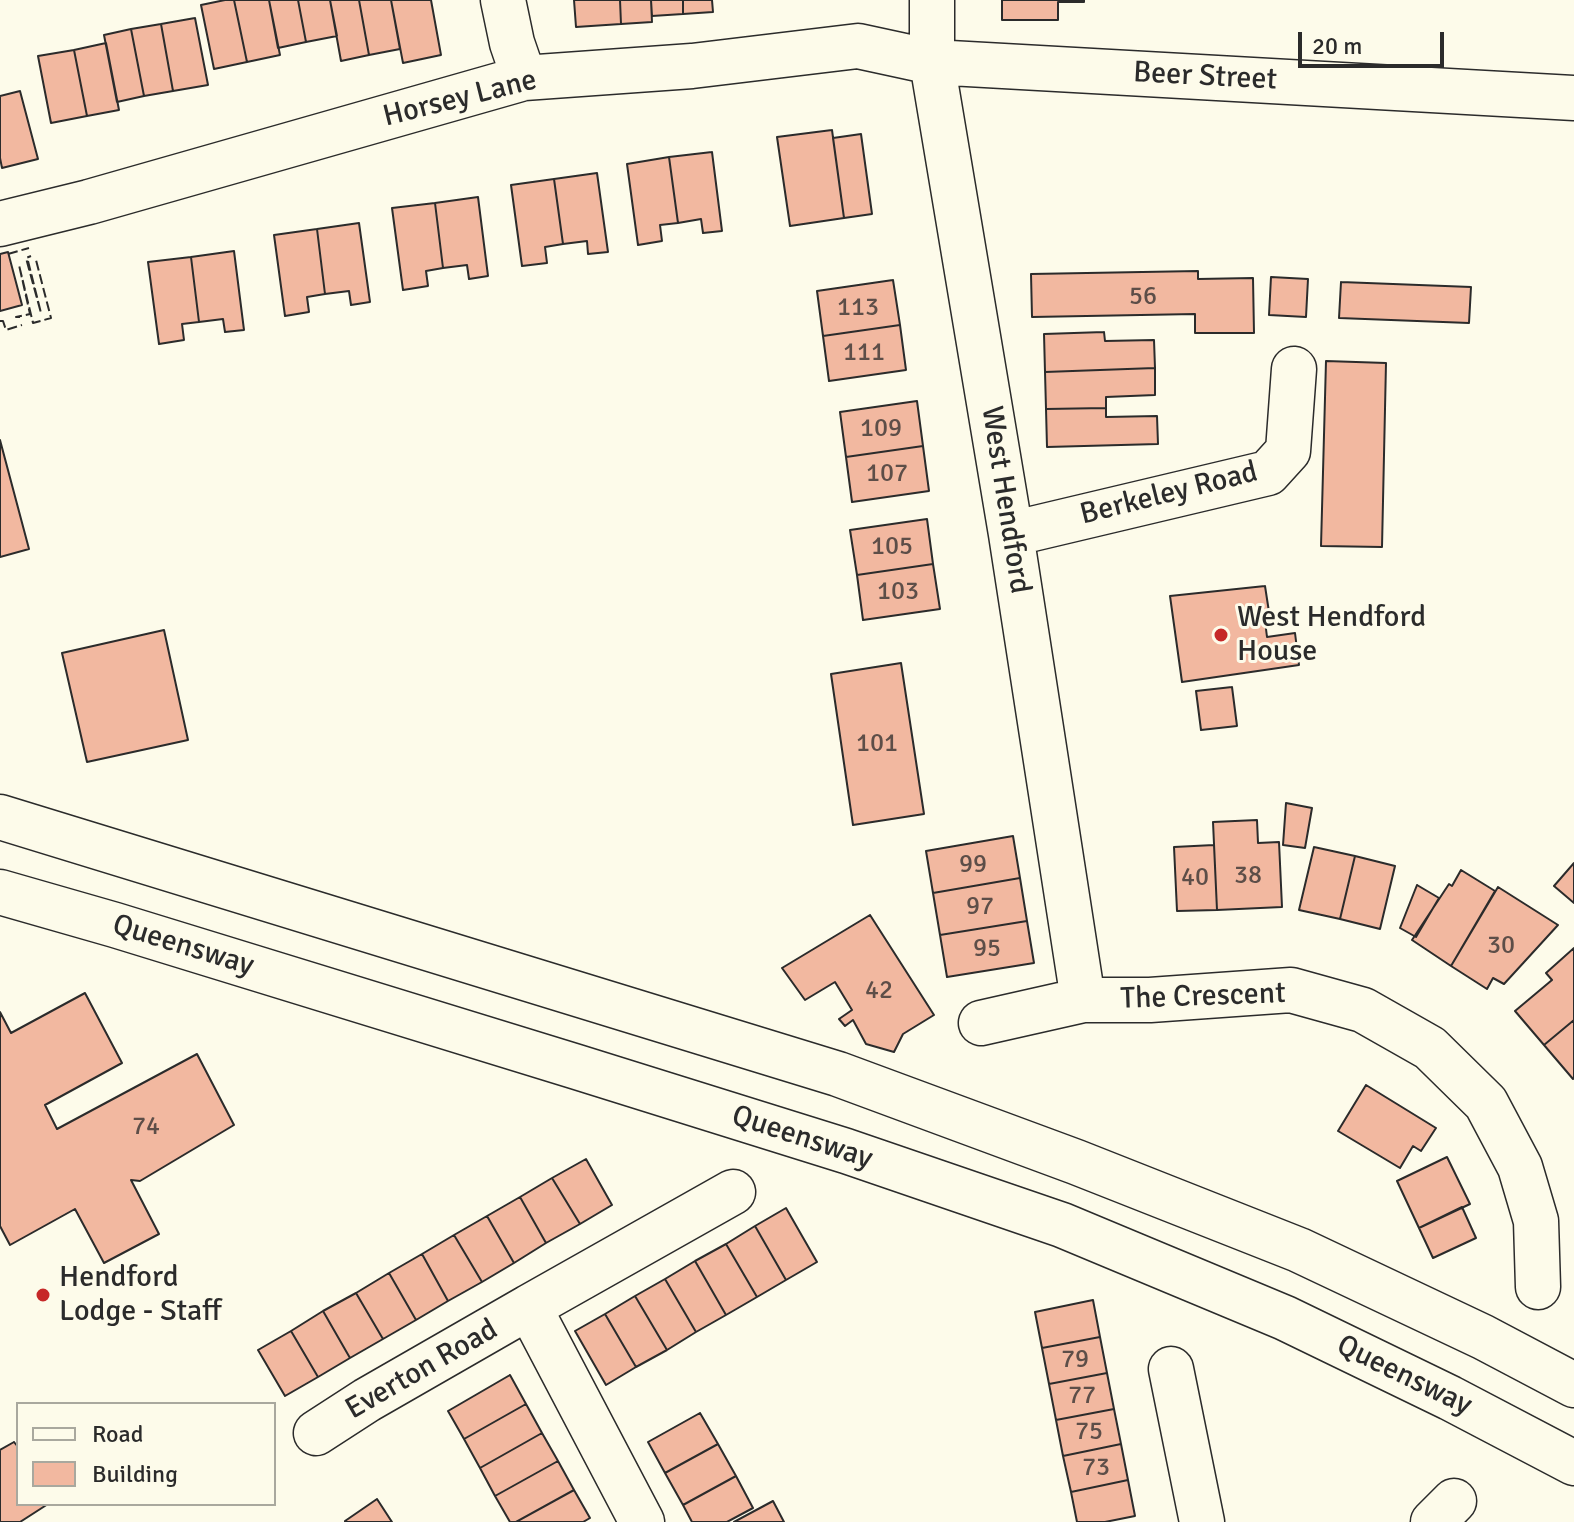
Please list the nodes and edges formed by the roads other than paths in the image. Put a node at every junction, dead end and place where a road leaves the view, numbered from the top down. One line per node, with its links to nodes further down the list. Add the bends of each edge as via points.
1 (503, 0): 4 (main road)
2 (932, 0): 3 (main road, West Hendford)
3 (932, 62): 4 (main road, Horsey Lane, via 858,46 692,66); 5 (main road, Beer Street); 8 (main road, West Hendford)
4 (524, 78): 6 (main road, Horsey Lane)
5 (1574, 98)
6 (0, 224)
7 (1294, 369): 8 (main road, Berkeley Road, via 1288,451 1268,473)
8 (1011, 534): 11 (main road, West Hendford)
9 (0, 817): 17 (main road, via 838,1074 1299,1250)
10 (0, 892): 19 (main road, Queensway, via 607,1076 1062,1225 1285,1318)
11 (1083, 1000): 12 (main road, The Crescent); 14 (main road, The Crescent, via 1291,990 1363,1010 1430,1048 1486,1103 1520,1167 1536,1221)
12 (981, 1023)
13 (733, 1192): 15 (main road, Everton Road)
14 (1538, 1287)
15 (529, 1307): 18 (main road, Everton Road); 20 (main road, Everton Road)
16 (1171, 1369): 21 (main road)
17 (1574, 1385)
18 (316, 1433)
19 (1574, 1463)
20 (642, 1522)
21 (1202, 1522)

